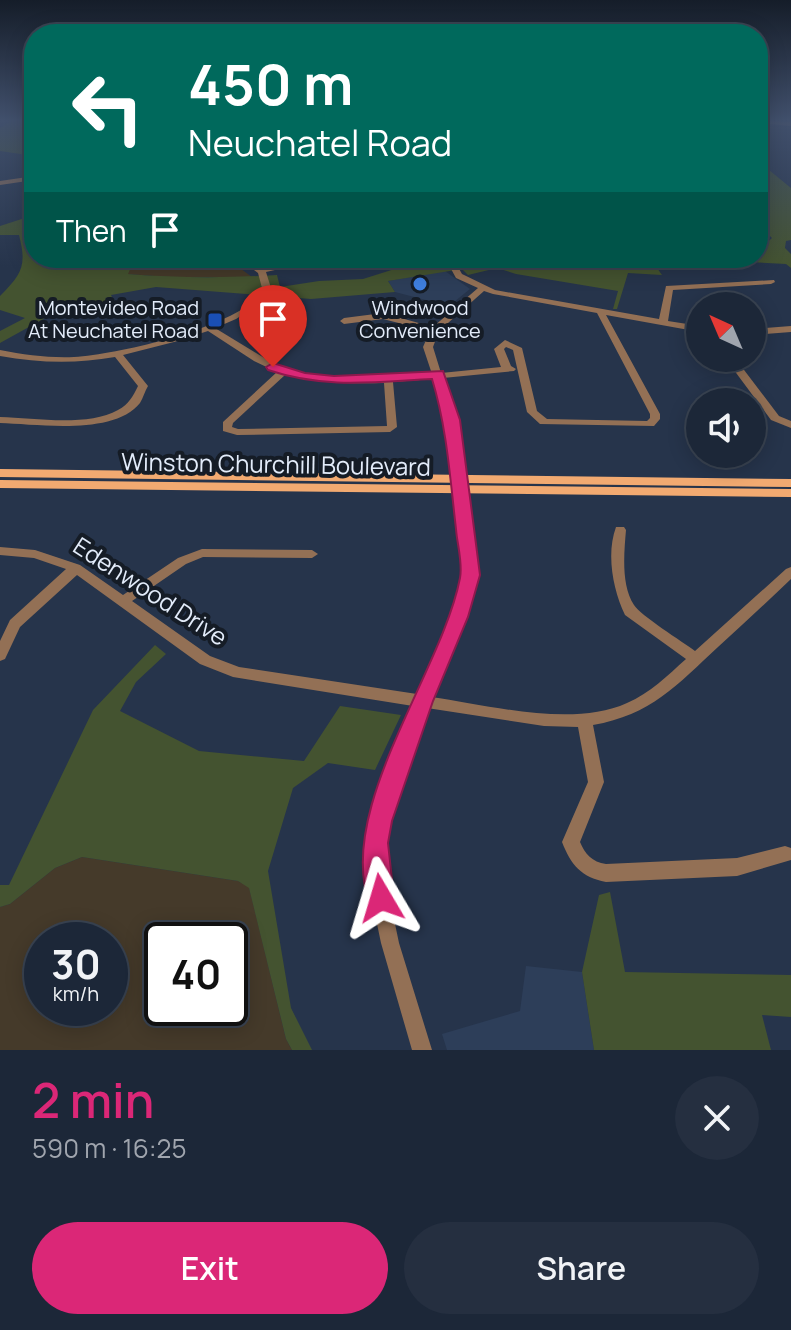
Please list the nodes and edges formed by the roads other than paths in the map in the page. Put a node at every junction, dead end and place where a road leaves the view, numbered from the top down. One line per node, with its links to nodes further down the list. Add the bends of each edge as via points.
1 (24, 177): 2 (street)
2 (0, 181)
3 (257, 268): 6 (street)
4 (275, 268): 6 (street)
5 (455, 268): 8 (street)
6 (262, 271): 12 (street, via 266,289 259,300)
7 (771, 282): 11 (street, via 669,288)
8 (482, 289): 9 (street); 15 (street)
9 (600, 311): 11 (street); 19 (street, via 655,414 650,424 544,422 532,412)
10 (344, 321): 15 (street, via 383,316)
11 (663, 323): 13 (street)
12 (208, 327): 18 (street); 21 (street)
13 (686, 327)
14 (791, 329): 16 (street)
15 (435, 330): 23 (street, via 428,347)
16 (766, 331)
17 (0, 353): 18 (street, via 41,359)
18 (118, 355): 25 (street, via 143,386 126,411 102,421)
19 (523, 368): 20 (street); 20 (street, via 517,348 505,343 499,349)
20 (507, 369): 23 (street)
21 (284, 371): 24 (street, via 334,380); 24 (street, via 228,422 227,429 386,430 392,427)
22 (740, 372): 26 (street, via 775,418)
23 (438, 374): 24 (street); 30 (street, via 448,401)
24 (388, 378)
25 (0, 420)
26 (791, 425)
27 (0, 473): 30 (main road, Winston Churchill Boulevard)
28 (791, 483): 30 (main road, Winston Churchill Boulevard)
29 (0, 484): 30 (main road, Winston Churchill Boulevard)
30 (461, 484): 31 (main road, Winston Churchill Boulevard); 40 (street, via 470,575)
31 (791, 493)
32 (620, 530): 39 (street, via 616,561 630,611)
33 (0, 551): 35 (street, Edenwood Drive, via 35,554)
34 (312, 554): 37 (street, via 202,553)
35 (76, 568): 37 (street, Edenwood Drive); 38 (street, via 15,624)
36 (791, 572): 39 (street, Edenwood Drive)
37 (123, 601): 40 (street, Edenwood Drive, via 205,660 238,673)
38 (0, 655)
39 (696, 659): 41 (street, Edenwood Drive, via 646,702)
40 (422, 701): 41 (street, Edenwood Drive); 43 (street, via 375,843 390,943)
41 (585, 722): 42 (street, via 596,782 571,842 578,859 592,871 737,867)
42 (785, 854)
43 (422, 1050)

